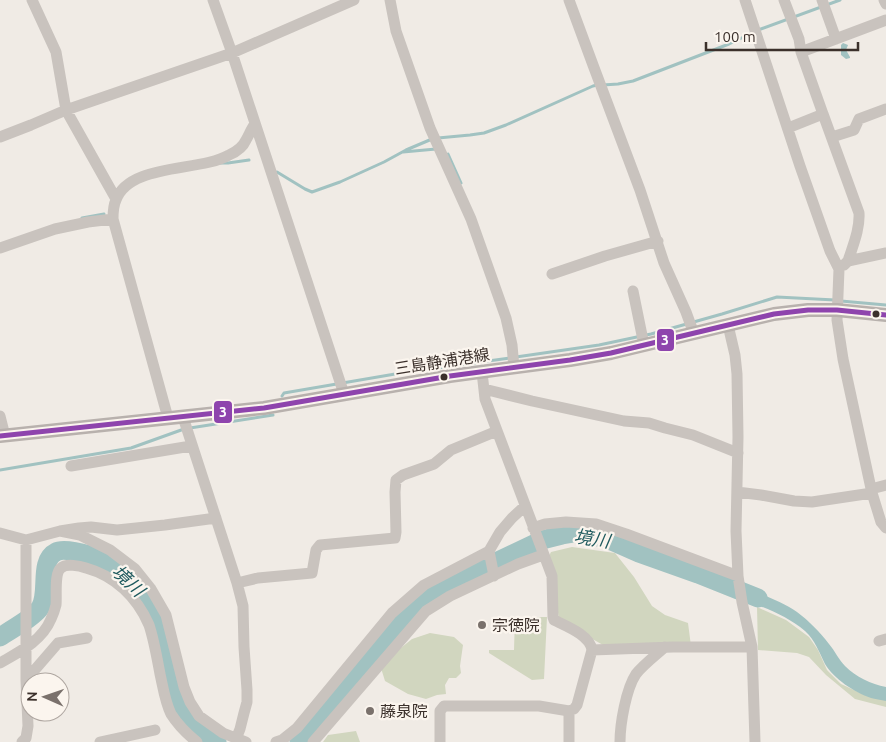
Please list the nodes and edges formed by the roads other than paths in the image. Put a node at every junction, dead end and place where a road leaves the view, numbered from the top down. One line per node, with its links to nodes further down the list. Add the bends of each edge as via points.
1 (32, 0): 16 (street, via 56,52)
2 (213, 0): 14 (street)
3 (354, 0): 14 (street)
4 (390, 0): 36 (street, via 396,31 430,128 471,219 506,318)
5 (570, 0): 24 (street)
6 (745, 0): 19 (street)
7 (784, 0): 13 (street)
8 (822, 0): 12 (street)
9 (884, 0): 10 (street)
10 (886, 4)
11 (886, 20): 12 (street)
12 (836, 39): 13 (street)
13 (802, 52): 17 (street)
14 (232, 53): 16 (street); 18 (street)
15 (886, 109): 21 (street, via 859,119 854,130)
16 (66, 110): 20 (street); 22 (street)
17 (823, 114): 19 (street); 21 (street)
18 (255, 124): 22 (street, via 243,145 230,155 147,175 126,186); 38 (street)
19 (788, 128): 28 (street)
20 (0, 137)
21 (832, 137): 27 (street, via 860,213)
22 (116, 199): 23 (street)
23 (112, 219): 25 (street, via 55,229); 42 (street)
24 (658, 241): 29 (street); 34 (street)
25 (0, 248)
26 (886, 253): 27 (street)
27 (848, 261): 28 (street)
28 (839, 270): 31 (street)
29 (552, 274)
30 (633, 291): 35 (street)
31 (837, 310): 32 (main road, 三島静浦港線); 33 (main road, 三島静浦港線, via 774,314); 49 (street, via 843,359)
32 (886, 315)
33 (728, 325): 34 (main road, 三島静浦港線); 46 (street, via 737,374)
34 (694, 334): 35 (main road, 三島静浦港線)
35 (644, 345): 36 (main road, 三島静浦港線)
36 (514, 368): 37 (main road, 三島静浦港線)
37 (482, 372): 38 (main road, 三島静浦港線); 39 (street)
38 (342, 386): 41 (main road, 三島静浦港線, via 264,408)
39 (484, 388): 43 (street); 46 (street, via 602,417 649,423 693,435)
40 (0, 416): 44 (street)
41 (183, 417): 42 (main road, 三島静浦港線); 45 (street)
42 (168, 418): 44 (main road, 三島静浦港線)
43 (497, 430): 51 (street); 62 (street, via 451,450 434,464 396,480 394,538 320,545 312,573)
44 (3, 436)
45 (192, 446): 47 (street); 52 (street)
46 (738, 453): 50 (street)
47 (72, 466)
48 (886, 485): 49 (street)
49 (872, 491): 50 (street, via 807,502); 53 (street, via 881,522)
50 (737, 492): 61 (street)
51 (525, 506): 54 (street); 58 (street, via 500,532)
52 (216, 518): 55 (street, via 130,529 91,527); 62 (street)
53 (886, 528)
54 (534, 530): 59 (street); 61 (street, via 545,524 596,524)
55 (60, 531): 57 (street); 74 (street, via 80,535 110,550 135,569 151,588 166,615 190,702 199,716 223,733)
56 (0, 533): 57 (street)
57 (26, 540): 64 (street)
58 (490, 552): 60 (street); 78 (street, via 416,590 392,614 297,728)
59 (542, 553): 60 (street); 67 (street, via 552,576 554,620 587,639)
60 (494, 574): 79 (street, via 426,611)
61 (738, 579): 66 (street)
62 (237, 583): 74 (street, via 243,606 247,690)
63 (86, 638): 70 (street, via 58,643)
64 (26, 646): 68 (street); 69 (street); 77 (street, via 43,633 51,619 56,604 58,570 66,565 83,567 106,576 118,583 140,609 149,626 171,713 184,732)
65 (665, 647): 66 (street); 67 (street); 82 (street, via 635,676 622,716)
66 (752, 647): 83 (street)
67 (592, 650): 71 (street, via 578,705)
68 (0, 663)
69 (26, 672)
70 (33, 672)
71 (570, 711): 80 (street, via 539,706 444,706 440,711); 81 (street)
72 (28, 722): 75 (street, via 28,734)
73 (155, 730): 76 (street)
74 (241, 740)
75 (22, 742)
76 (100, 742)
77 (197, 742)
78 (276, 742)
79 (313, 742)
80 (440, 742)
81 (569, 742)
82 (620, 742)
83 (755, 742)

